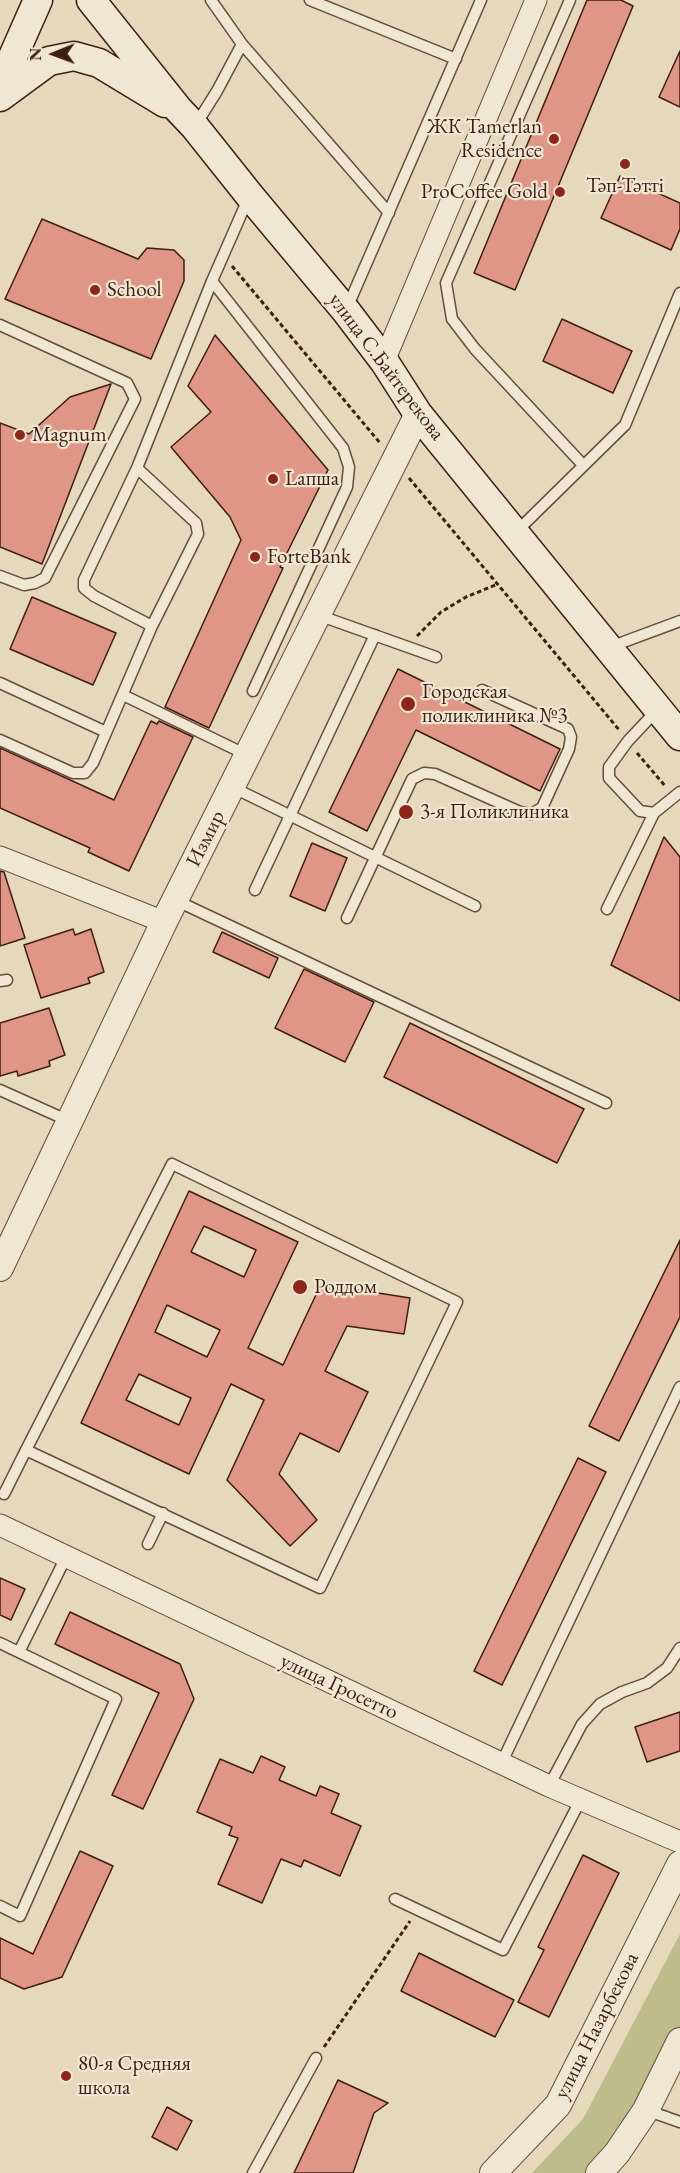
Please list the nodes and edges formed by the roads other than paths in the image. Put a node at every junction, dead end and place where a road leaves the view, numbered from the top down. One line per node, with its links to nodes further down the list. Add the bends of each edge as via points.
1 (38, 0): 10 (main road)
2 (90, 0): 12 (main road, улица С.Байтерекова)
3 (211, 0): 8 (lane)
4 (310, 0): 9 (lane)
5 (481, 0): 9 (lane)
6 (537, 0): 19 (street)
7 (570, 0): 21 (lane, via 446,283 452,318 475,349)
8 (242, 44): 12 (lane, via 217,91); 14 (lane)
9 (456, 58): 14 (lane)
10 (0, 86)
11 (0, 97): 12 (main road, via 49,61 74,56 99,63)
12 (186, 118): 13 (main road, улица С.Байтерекова)
13 (250, 196): 15 (lane); 17 (main road, улица С.Байтерекова)
14 (389, 213): 17 (lane)
15 (212, 281): 22 (lane); 33 (lane, via 343,448 349,467 346,487)
16 (680, 293): 21 (lane, via 625,425)
17 (346, 311): 19 (main road, улица С.Байтерекова)
18 (0, 325): 24 (lane, via 127,383 135,399 45,578 24,585)
19 (384, 361): 20 (main road, улица С.Байтерекова)
20 (418, 414): 23 (main road, улица С.Байтерекова); 25 (street, Измир)
21 (584, 465): 23 (lane)
22 (136, 468): 27 (lane, via 196,523 198,534); 27 (lane, via 84,580 84,588)
23 (515, 532): 29 (main road, улица С.Байтерекова)
24 (0, 576)
25 (318, 614): 28 (lane); 39 (street, Измир)
26 (680, 621): 29 (lane)
27 (152, 626): 34 (lane)
28 (375, 635): 30 (lane); 43 (lane)
29 (609, 647): 35 (main road, улица С.Байтерекова)
30 (435, 657)
31 (0, 683): 36 (lane)
32 (482, 690): 45 (lane, via 568,729 569,748 542,808 531,814 520,812 435,774 424,773 412,779)
33 (253, 691)
34 (123, 695): 36 (lane); 39 (lane)
35 (658, 709): 37 (main road, улица С.Байтерекова); 42 (lane, via 609,767 609,778 640,811)
36 (106, 732): 38 (lane, via 85,773 73,773)
37 (680, 736)
38 (0, 740)
39 (248, 755): 40 (street, Измир)
40 (232, 787): 43 (lane); 47 (street, Измир)
41 (677, 795): 42 (lane)
42 (654, 813): 49 (lane)
43 (290, 815): 45 (lane); 46 (lane)
44 (0, 856): 51 (street)
45 (375, 857): 48 (lane); 50 (lane)
46 (255, 890)
47 (175, 900): 51 (street, Измир); 53 (lane)
48 (475, 906)
49 (607, 909)
50 (347, 918)
51 (164, 922): 54 (street, Измир)
52 (0, 1090): 54 (lane)
53 (606, 1103)
54 (69, 1121): 55 (street, Измир)
55 (0, 1268)
56 (680, 1387): 66 (lane)
57 (26, 1450): 58 (lane); 59 (lane); 59 (lane, via 172,1164 457,1302 320,1588)
58 (4, 1494)
59 (164, 1513): 61 (lane)
60 (0, 1525): 62 (street, улица Гросетто)
61 (148, 1544)
62 (66, 1557): 65 (lane); 66 (street, улица Гросетто)
63 (0, 1643): 65 (lane)
64 (680, 1648): 67 (lane, via 667,1668 646,1683 600,1704 582,1724)
65 (19, 1652): 72 (lane, via 116,1699 20,1916)
66 (501, 1764): 67 (street, улица Гросетто)
67 (549, 1786): 68 (street, улица Гросетто)
68 (582, 1800): 69 (street, улица Гросетто); 71 (lane, via 503,1950)
69 (680, 1842)
70 (680, 1864): 78 (street, улица Назарбекова, via 558,2105)
71 (395, 1899)
72 (0, 1906)
73 (680, 2041): 75 (street)
74 (316, 2058): 77 (lane)
75 (646, 2110): 76 (lane); 79 (street)
76 (680, 2122)
77 (253, 2173)
78 (493, 2173)
79 (599, 2173)

